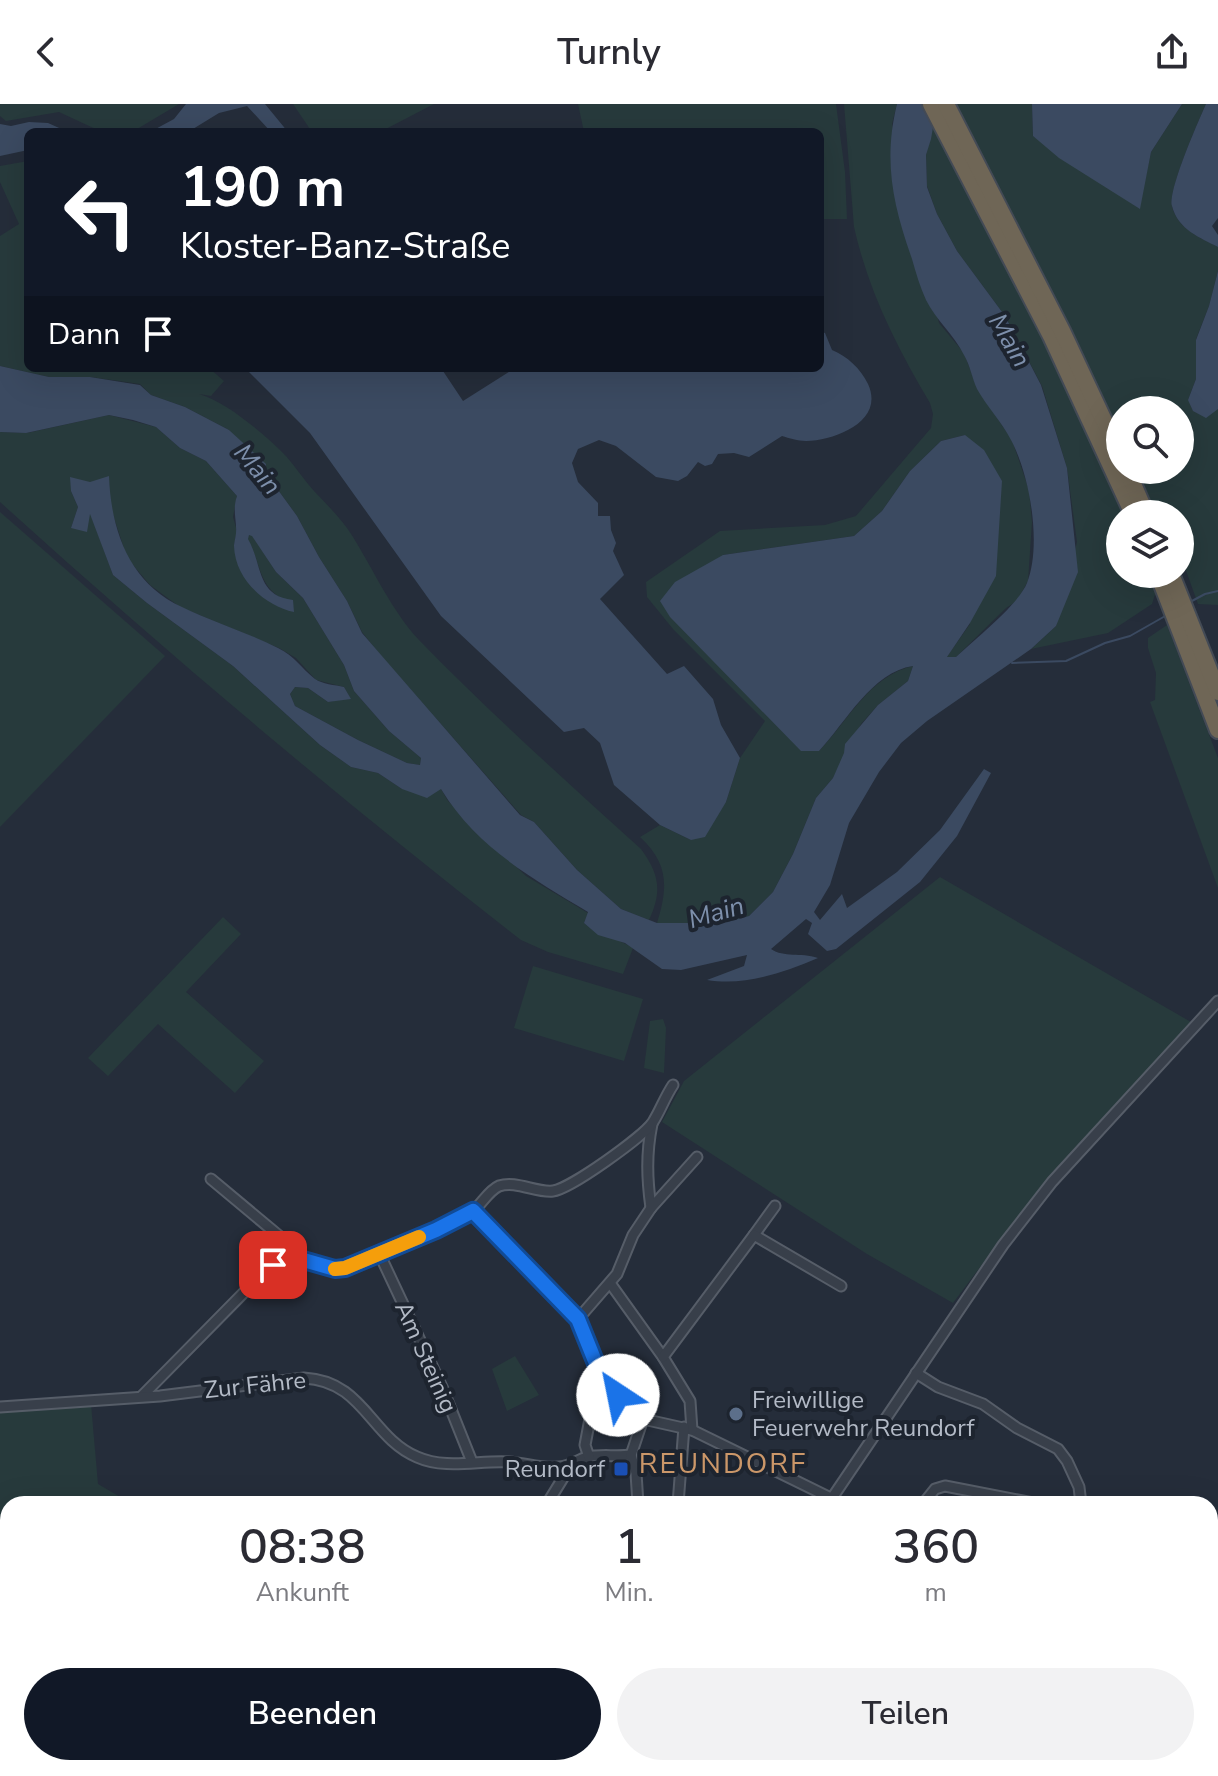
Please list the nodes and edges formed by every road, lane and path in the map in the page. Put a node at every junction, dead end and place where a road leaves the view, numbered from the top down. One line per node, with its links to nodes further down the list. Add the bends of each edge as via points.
1 (931, 104): 4 (highway, via 1051,336)
2 (946, 104): 3 (highway)
3 (1106, 425)
4 (1127, 500)
5 (1165, 588): 7 (highway)
6 (1175, 588): 7 (highway)
7 (1192, 643): 8 (highway); 9 (highway)
8 (1218, 692)
9 (1218, 730)
10 (1218, 1001): 26 (street, via 1052,1182)
11 (673, 1085): 12 (street)
12 (652, 1124): 16 (street, via 646,1176); 17 (street, via 559,1190 502,1185)
13 (697, 1157): 16 (street)
14 (211, 1179): 20 (street)
15 (775, 1206): 18 (street)
16 (651, 1208): 21 (street)
17 (473, 1211): 19 (street); 23 (street)
18 (754, 1235): 22 (street); 24 (street)
19 (379, 1253): 20 (street, via 339,1269); 33 (street, Am Steinig)
20 (308, 1260): 27 (street, via 284,1261 266,1270)
21 (610, 1283): 23 (street); 24 (street)
22 (841, 1286)
23 (578, 1319): 25 (street)
24 (663, 1357): 30 (street, via 690,1401)
25 (599, 1371): 29 (street); 32 (street, via 585,1445)
26 (916, 1373): 39 (street); 42 (street, via 983,1404 1058,1449)
27 (142, 1396): 28 (street, Zur Fähre); 33 (street, Zur Fähre, via 320,1379 345,1391 417,1457 454,1465)
28 (0, 1407)
29 (643, 1419): 30 (street); 31 (street)
30 (688, 1428): 37 (street); 38 (street)
31 (631, 1455): 32 (street, Zur Fähre); 36 (street)
32 (589, 1457): 34 (street, Zur Fähre)
33 (472, 1462): 34 (street, Zur Fähre)
34 (562, 1467): 35 (street, via 563,1478)
35 (552, 1496)
36 (637, 1496)
37 (679, 1496)
38 (820, 1496)
39 (833, 1496)
40 (929, 1496): 41 (street, via 945,1486)
41 (997, 1496)
42 (1080, 1496)

